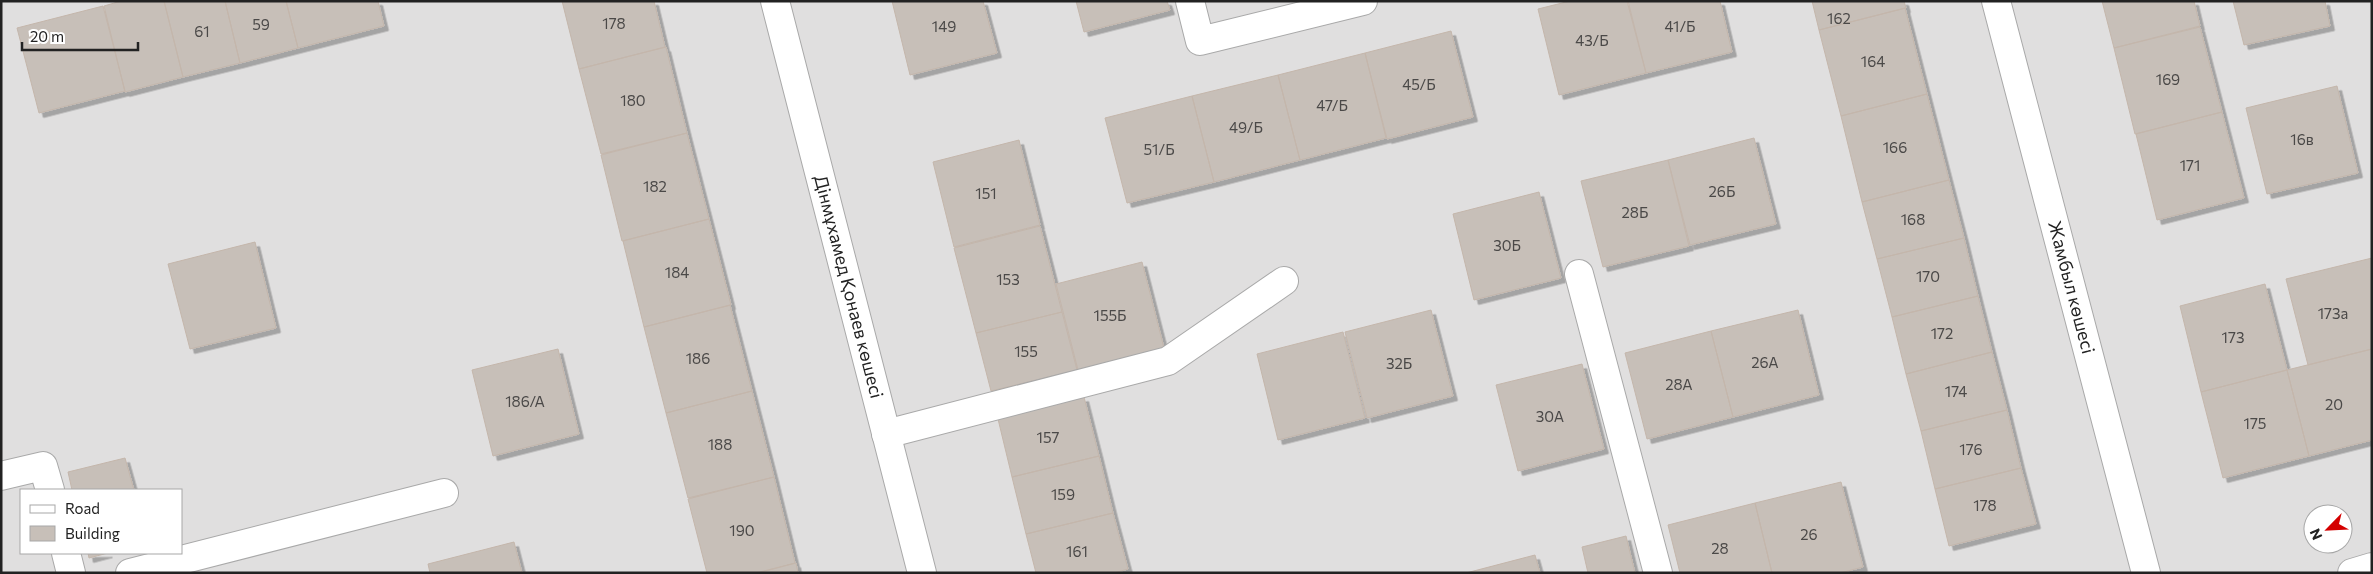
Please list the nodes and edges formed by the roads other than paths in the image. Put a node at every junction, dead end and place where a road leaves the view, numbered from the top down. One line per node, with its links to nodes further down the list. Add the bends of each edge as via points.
1 (775, 1): 7 (street, Дінмұхамед Қонаев көшесі)
2 (1190, 1): 3 (street, via 1200,41)
3 (1363, 1)
4 (1996, 1): 17 (street, Жамбыл көшесі)
5 (1579, 274): 16 (street)
6 (1284, 281): 7 (street, via 1168,361)
7 (886, 434): 15 (street, Дінмұхамед Қонаев көшесі)
8 (1, 476): 9 (street, via 44,466)
9 (50, 489)
10 (444, 493): 14 (street)
11 (66, 554): 13 (street)
12 (2372, 567): 18 (street)
13 (71, 573)
14 (130, 573)
15 (922, 573)
16 (1658, 573)
17 (2146, 573)
18 (2352, 573)

